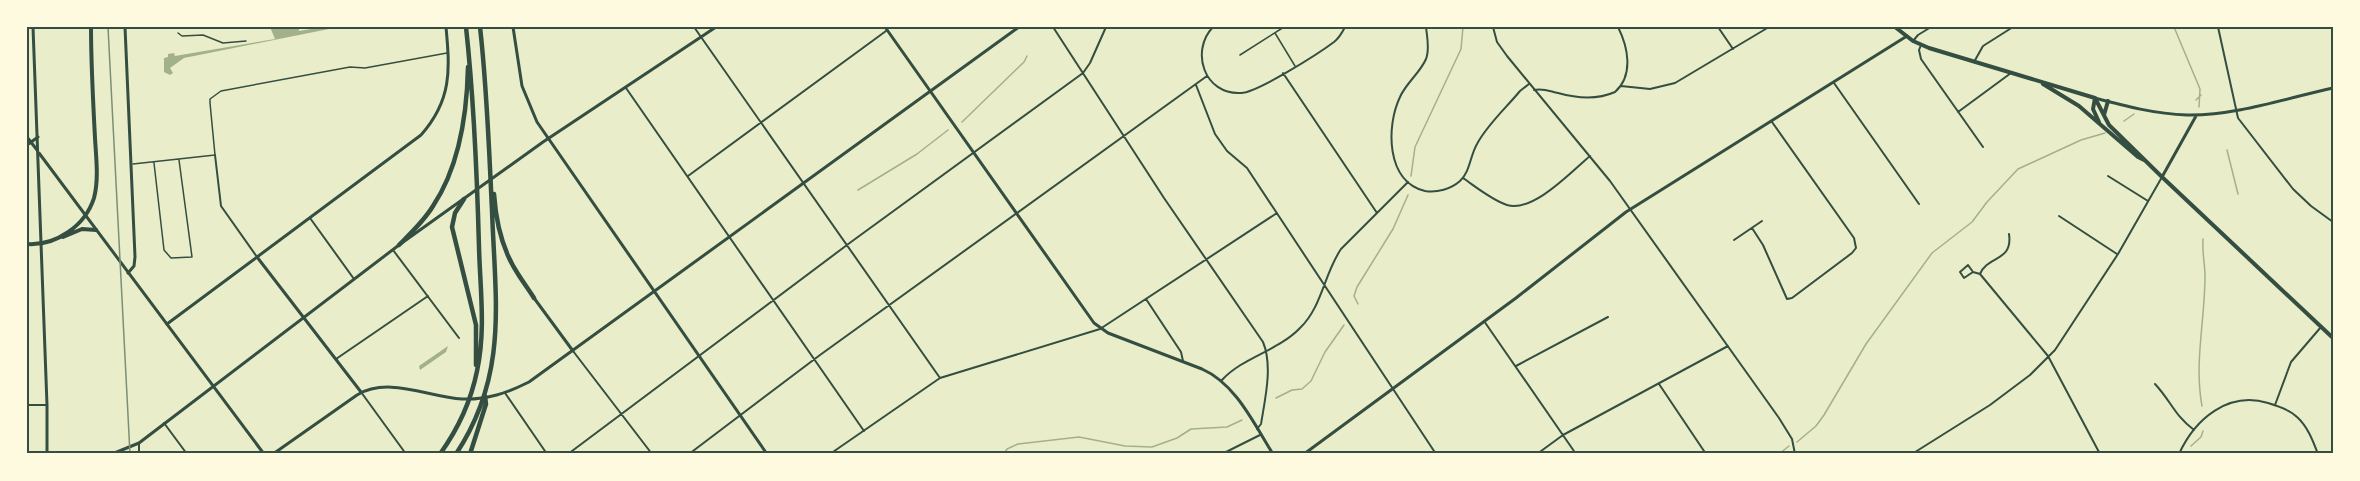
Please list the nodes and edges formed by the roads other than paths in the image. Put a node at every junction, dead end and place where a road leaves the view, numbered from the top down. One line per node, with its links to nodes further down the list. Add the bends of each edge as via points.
1 (33, 27): 63 (street)
2 (91, 27): 89 (main road, via 96,185 91,205)
3 (125, 27): 76 (street)
4 (446, 27): 35 (street)
5 (466, 27): 33 (highway)
6 (480, 27): 73 (highway)
7 (513, 27): 64 (street, via 524,92)
8 (694, 27): 29 (street)
9 (716, 27): 29 (street)
10 (1019, 27): 51 (street)
11 (1053, 27): 39 (street)
12 (1106, 27): 39 (street)
13 (1213, 27): 42 (street, via 1201,50)
14 (1284, 27): 26 (street)
15 (1345, 27): 38 (street, via 1332,43)
16 (1426, 27): 81 (street, via 1427,56 1400,97 1392,124 1394,157)
17 (1493, 27): 45 (street, via 1501,48)
18 (1617, 27): 47 (street, via 1627,54)
19 (1718, 27): 34 (street)
20 (1768, 27): 34 (street)
21 (1895, 27): 28 (main road)
22 (1931, 27): 31 (street)
23 (2013, 27): 37 (street, via 1980,49)
24 (2218, 27): 54 (street)
25 (887, 28): 51 (street); 59 (street)
26 (1275, 32): 36 (street); 38 (street)
27 (178, 33): 30 (street, via 223,42)
28 (1906, 36): 31 (main road); 44 (street)
29 (701, 37): 48 (street); 59 (street)
30 (246, 41)
31 (1913, 41): 32 (main road)
32 (1921, 45): 37 (main road); 55 (street, via 1921,59)
33 (468, 46): 103 (highway, via 463,121 451,169 434,206); 137 (highway, via 482,306)
34 (1733, 49): 47 (street, via 1665,86)
35 (448, 53): 70 (street, via 218,93 210,99); 92 (street, via 447,89 427,128)
36 (1240, 55)
37 (1974, 62): 41 (main road)
38 (1295, 66): 40 (street)
39 (1083, 73): 61 (street); 69 (street)
40 (1283, 73): 42 (street, via 1242,93 1224,90); 88 (street)
41 (2011, 73): 43 (main road); 55 (street)
42 (1207, 76): 46 (street)
43 (2037, 81): 52 (main road); 60 (main road, via 2070,100)
44 (1834, 83): 58 (street); 85 (street)
45 (1529, 84): 50 (street); 80 (street, via 1478,142)
46 (1196, 85): 61 (street); 87 (street, via 1215,134 1247,168)
47 (1621, 86): 50 (street, via 1611,94 1594,97)
48 (626, 88): 64 (street); 77 (street)
49 (2333, 88): 54 (street)
50 (1534, 90): 71 (street)
51 (931, 91): 69 (street); 82 (street)
52 (2095, 98): 53 (street); 56 (main road); 60 (main road, via 2093,109)
53 (2108, 101): 56 (main road); 57 (street, via 2155,112)
54 (2236, 109): 57 (street); 94 (street, via 2238,118 2286,181)
55 (1958, 112): 67 (street)
56 (2104, 115): 74 (main road)
57 (2196, 115): 79 (street)
58 (1772, 122): 86 (street); 95 (street, via 1854,238 1856,248 1787,299)
59 (761, 124): 77 (street); 82 (street)
60 (2101, 125): 74 (main road)
61 (1124, 135): 90 (street); 108 (street)
62 (27, 137): 65 (street)
63 (38, 137): 65 (street); 68 (street)
64 (548, 139): 83 (street); 114 (street)
65 (31, 142): 66 (street); 68 (street)
66 (27, 145)
67 (1983, 147)
68 (38, 151): 89 (street); 102 (street)
69 (974, 152): 90 (street); 104 (street)
70 (215, 155): 72 (street); 107 (street, via 221,206)
71 (1590, 156): 80 (street, via 1537,200 1523,206 1502,203); 86 (street)
72 (179, 159): 75 (street); 75 (street, via 192,257 171,258 164,250)
73 (491, 161): 116 (highway, via 501,238 512,265); 146 (highway, via 496,327)
74 (2146, 161): 79 (main road)
75 (154, 162): 76 (street)
76 (131, 164): 110 (street, via 135,262)
77 (688, 176): 99 (street)
78 (2108, 176): 84 (street)
79 (2162, 177): 84 (street); 124 (main road)
80 (1463, 178): 81 (street, via 1434,192)
81 (1408, 182): 88 (street)
82 (803, 184): 99 (street); 104 (street)
83 (464, 199): 103 (street); 137 (highway, via 452,227 476,325)
84 (2148, 201): 106 (street)
85 (1919, 204)
86 (1631, 209): 122 (street); 128 (street)
87 (1276, 213): 108 (street); 113 (street)
88 (1377, 213): 113 (street, via 1341,249)
89 (84, 214): 96 (street); 98 (main road)
90 (1017, 214): 119 (street); 125 (street)
91 (2059, 216): 106 (street)
92 (310, 218): 107 (street); 112 (street)
93 (1762, 221): 95 (street)
94 (2333, 222)
95 (1752, 228): 100 (street)
96 (96, 230): 98 (main road, via 86,228); 110 (street)
97 (2009, 234): 111 (street, via 2007,251)
98 (63, 237): 102 (main road)
99 (730, 237): 114 (street); 118 (street)
100 (1734, 240)
101 (27, 244): 102 (main road)
102 (41, 244): 148 (street)
103 (399, 245): 105 (street)
104 (847, 245): 118 (street); 119 (street)
105 (393, 250): 112 (street); 115 (street)
106 (2118, 254): 132 (street)
107 (258, 257): 121 (street); 123 (street)
108 (1205, 258): 117 (street); 130 (street)
109 (1973, 272): 109 (street, via 1964,278 1959,272 1968,265); 111 (street)
110 (128, 273): 123 (street)
111 (1980, 274): 132 (street)
112 (354, 279): 121 (street)
113 (1325, 283): 130 (street, via 1301,327); 143 (street)
114 (655, 292): 129 (street); 131 (street)
115 (428, 296): 126 (street); 133 (street)
116 (534, 298): 129 (street)
117 (1146, 299): 125 (street); 135 (street)
118 (773, 300): 131 (street); 134 (street)
119 (890, 306): 134 (street); 138 (street)
120 (1608, 317): 136 (street)
121 (303, 318): 133 (street); 142 (street)
122 (1484, 321): 136 (street); 143 (street)
123 (167, 324): 142 (street)
124 (2321, 327): 127 (main road); 149 (street, via 2291,362)
125 (1100, 329): 135 (street); 138 (street)
126 (459, 338)
127 (2333, 338)
128 (1728, 346): 140 (street); 183 (street, via 1786,428)
129 (573, 351): 145 (street, via 529,382); 150 (street)
130 (1267, 351): 139 (street); 153 (street, via 1263,410)
131 (699, 356): 150 (street); 151 (street)
132 (2048, 356): 184 (street, via 2022,382); 185 (street)
133 (336, 360): 144 (street)
134 (814, 360): 151 (street); 155 (street)
135 (1183, 361): 139 (street)
136 (1516, 366): 157 (street)
137 (477, 370): 167 (highway, via 468,404)
138 (940, 378): 155 (street)
139 (1222, 380): 153 (street)
140 (1659, 384): 157 (street); 182 (street)
141 (2155, 384): 154 (street, via 2178,417)
142 (213, 386): 152 (street); 164 (street)
143 (1394, 388): 178 (street); 179 (street)
144 (361, 392): 145 (street, via 391,387 451,398 480,399); 165 (street); 166 (street)
145 (503, 394): 170 (street)
146 (485, 396): 168 (highway); 169 (highway)
147 (27, 405): 148 (street)
148 (47, 405): 160 (street)
149 (2275, 405): 154 (street, via 2255,400 2227,404 2210,412); 187 (street, via 2299,419)
150 (621, 413): 171 (street); 172 (street)
151 (740, 416): 173 (street); 174 (street)
152 (164, 423): 158 (street); 163 (street)
153 (1257, 429): 156 (street)
154 (2194, 430): 186 (street)
155 (864, 431): 175 (street)
156 (1261, 434): 176 (street); 177 (street)
157 (1563, 435): 180 (street); 181 (street)
158 (139, 443): 159 (street); 162 (street)
159 (120, 453): 161 (street)
160 (46, 454)
161 (112, 454)
162 (139, 454)
163 (187, 454)
164 (264, 454)
165 (273, 454)
166 (406, 454)
167 (440, 454)
168 (456, 454)
169 (470, 454)
170 (547, 454)
171 (568, 454)
172 (652, 454)
173 (689, 454)
174 (766, 454)
175 (830, 454)
176 (1222, 454)
177 (1273, 454)
178 (1304, 454)
179 (1436, 454)
180 (1538, 454)
181 (1576, 454)
182 (1706, 454)
183 (1795, 454)
184 (1912, 454)
185 (2100, 454)
186 (2179, 454)
187 (2318, 454)

